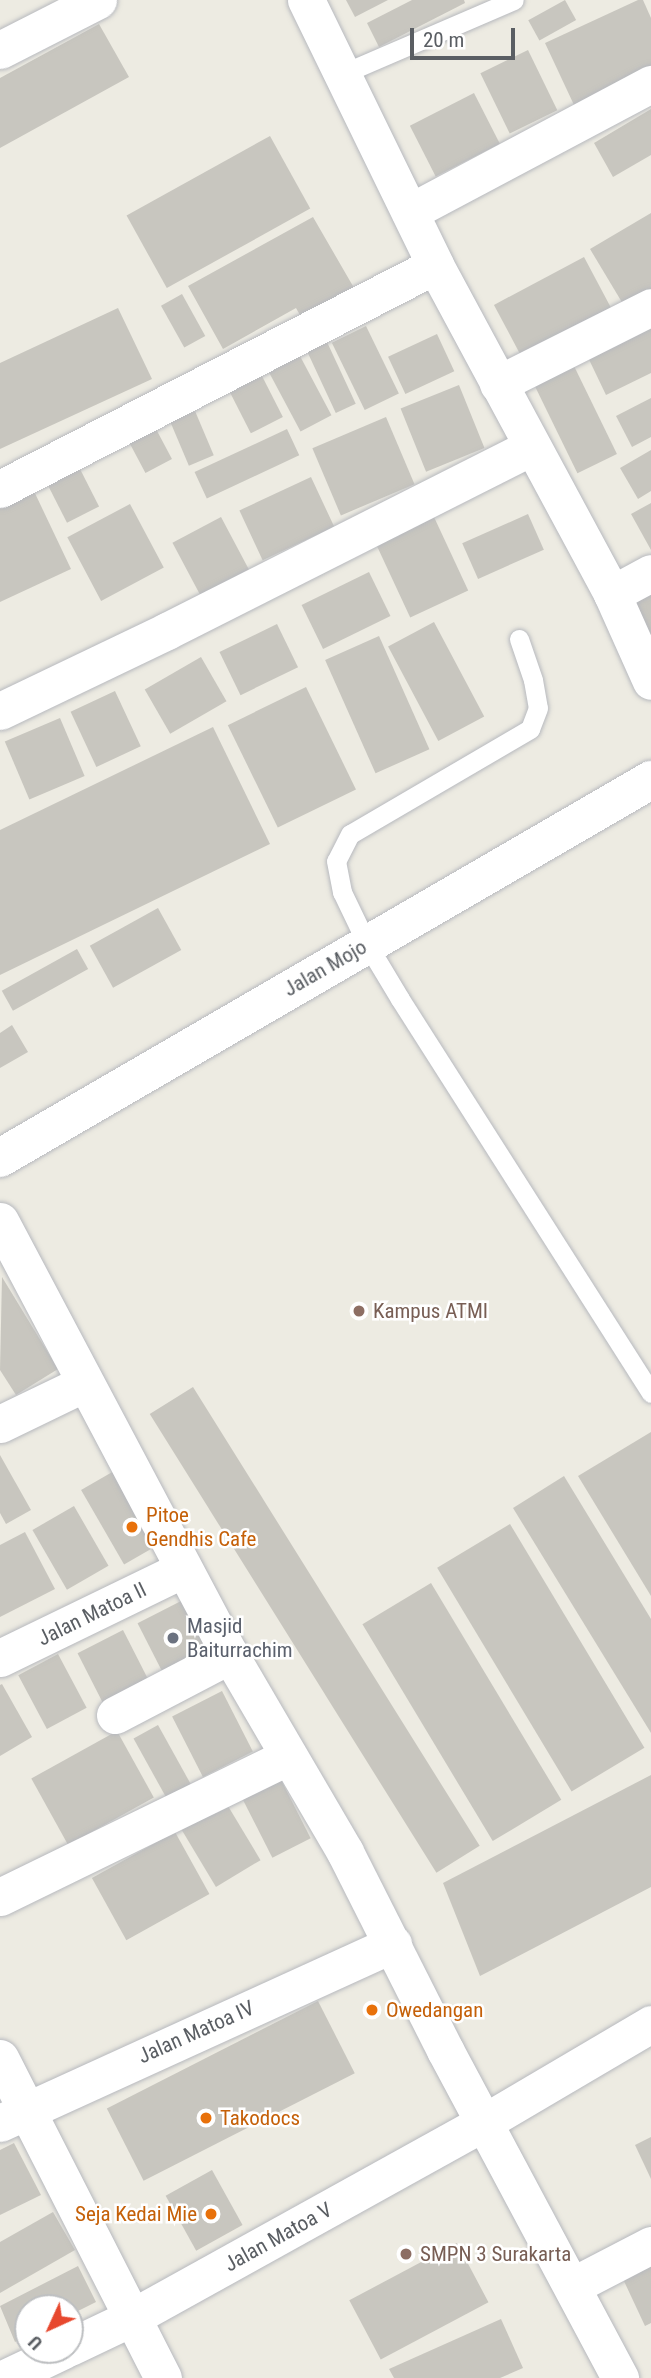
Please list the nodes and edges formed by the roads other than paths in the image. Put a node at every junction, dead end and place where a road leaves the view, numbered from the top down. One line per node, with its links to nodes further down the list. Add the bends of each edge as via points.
1 (98, 0): 4 (street)
2 (306, 0): 5 (street)
3 (514, 0): 5 (lane)
4 (0, 50)
5 (342, 74): 7 (street)
6 (651, 84): 7 (street)
7 (410, 212): 8 (street)
8 (435, 265): 10 (street); 12 (street)
9 (651, 307): 10 (street)
10 (498, 384): 11 (street)
11 (532, 447): 14 (street); 17 (street)
12 (0, 489)
13 (651, 573): 14 (street)
14 (612, 594): 16 (street)
15 (519, 639): 19 (lane, via 538,708 530,729 350,834 337,861 342,892)
16 (651, 681)
17 (0, 711)
18 (651, 780): 19 (street, Jalan Mojo)
19 (366, 944): 20 (street, Jalan Mojo); 23 (lane)
20 (0, 1158)
21 (0, 1221): 22 (street)
22 (85, 1382): 24 (street); 25 (street)
23 (651, 1393)
24 (0, 1424)
25 (183, 1569): 26 (street); 27 (street, Jalan Matoa II)
26 (230, 1655): 28 (street); 29 (street)
27 (0, 1658)
28 (116, 1716)
29 (287, 1757): 30 (street); 31 (street, via 345,1852)
30 (0, 1897)
31 (393, 1944): 34 (street, Jalan Matoa IV); 35 (street)
32 (651, 2024): 35 (street, Jalan Matoa V)
33 (0, 2058): 34 (street)
34 (14, 2115): 38 (street)
35 (483, 2123): 37 (street); 38 (street, Jalan Matoa V)
36 (651, 2245): 37 (street)
37 (572, 2286): 43 (street)
38 (131, 2318): 39 (street, Jalan Matoa V); 42 (street)
39 (84, 2340)
40 (34, 2364): 41 (street)
41 (5, 2378)
42 (163, 2378)
43 (620, 2378)

